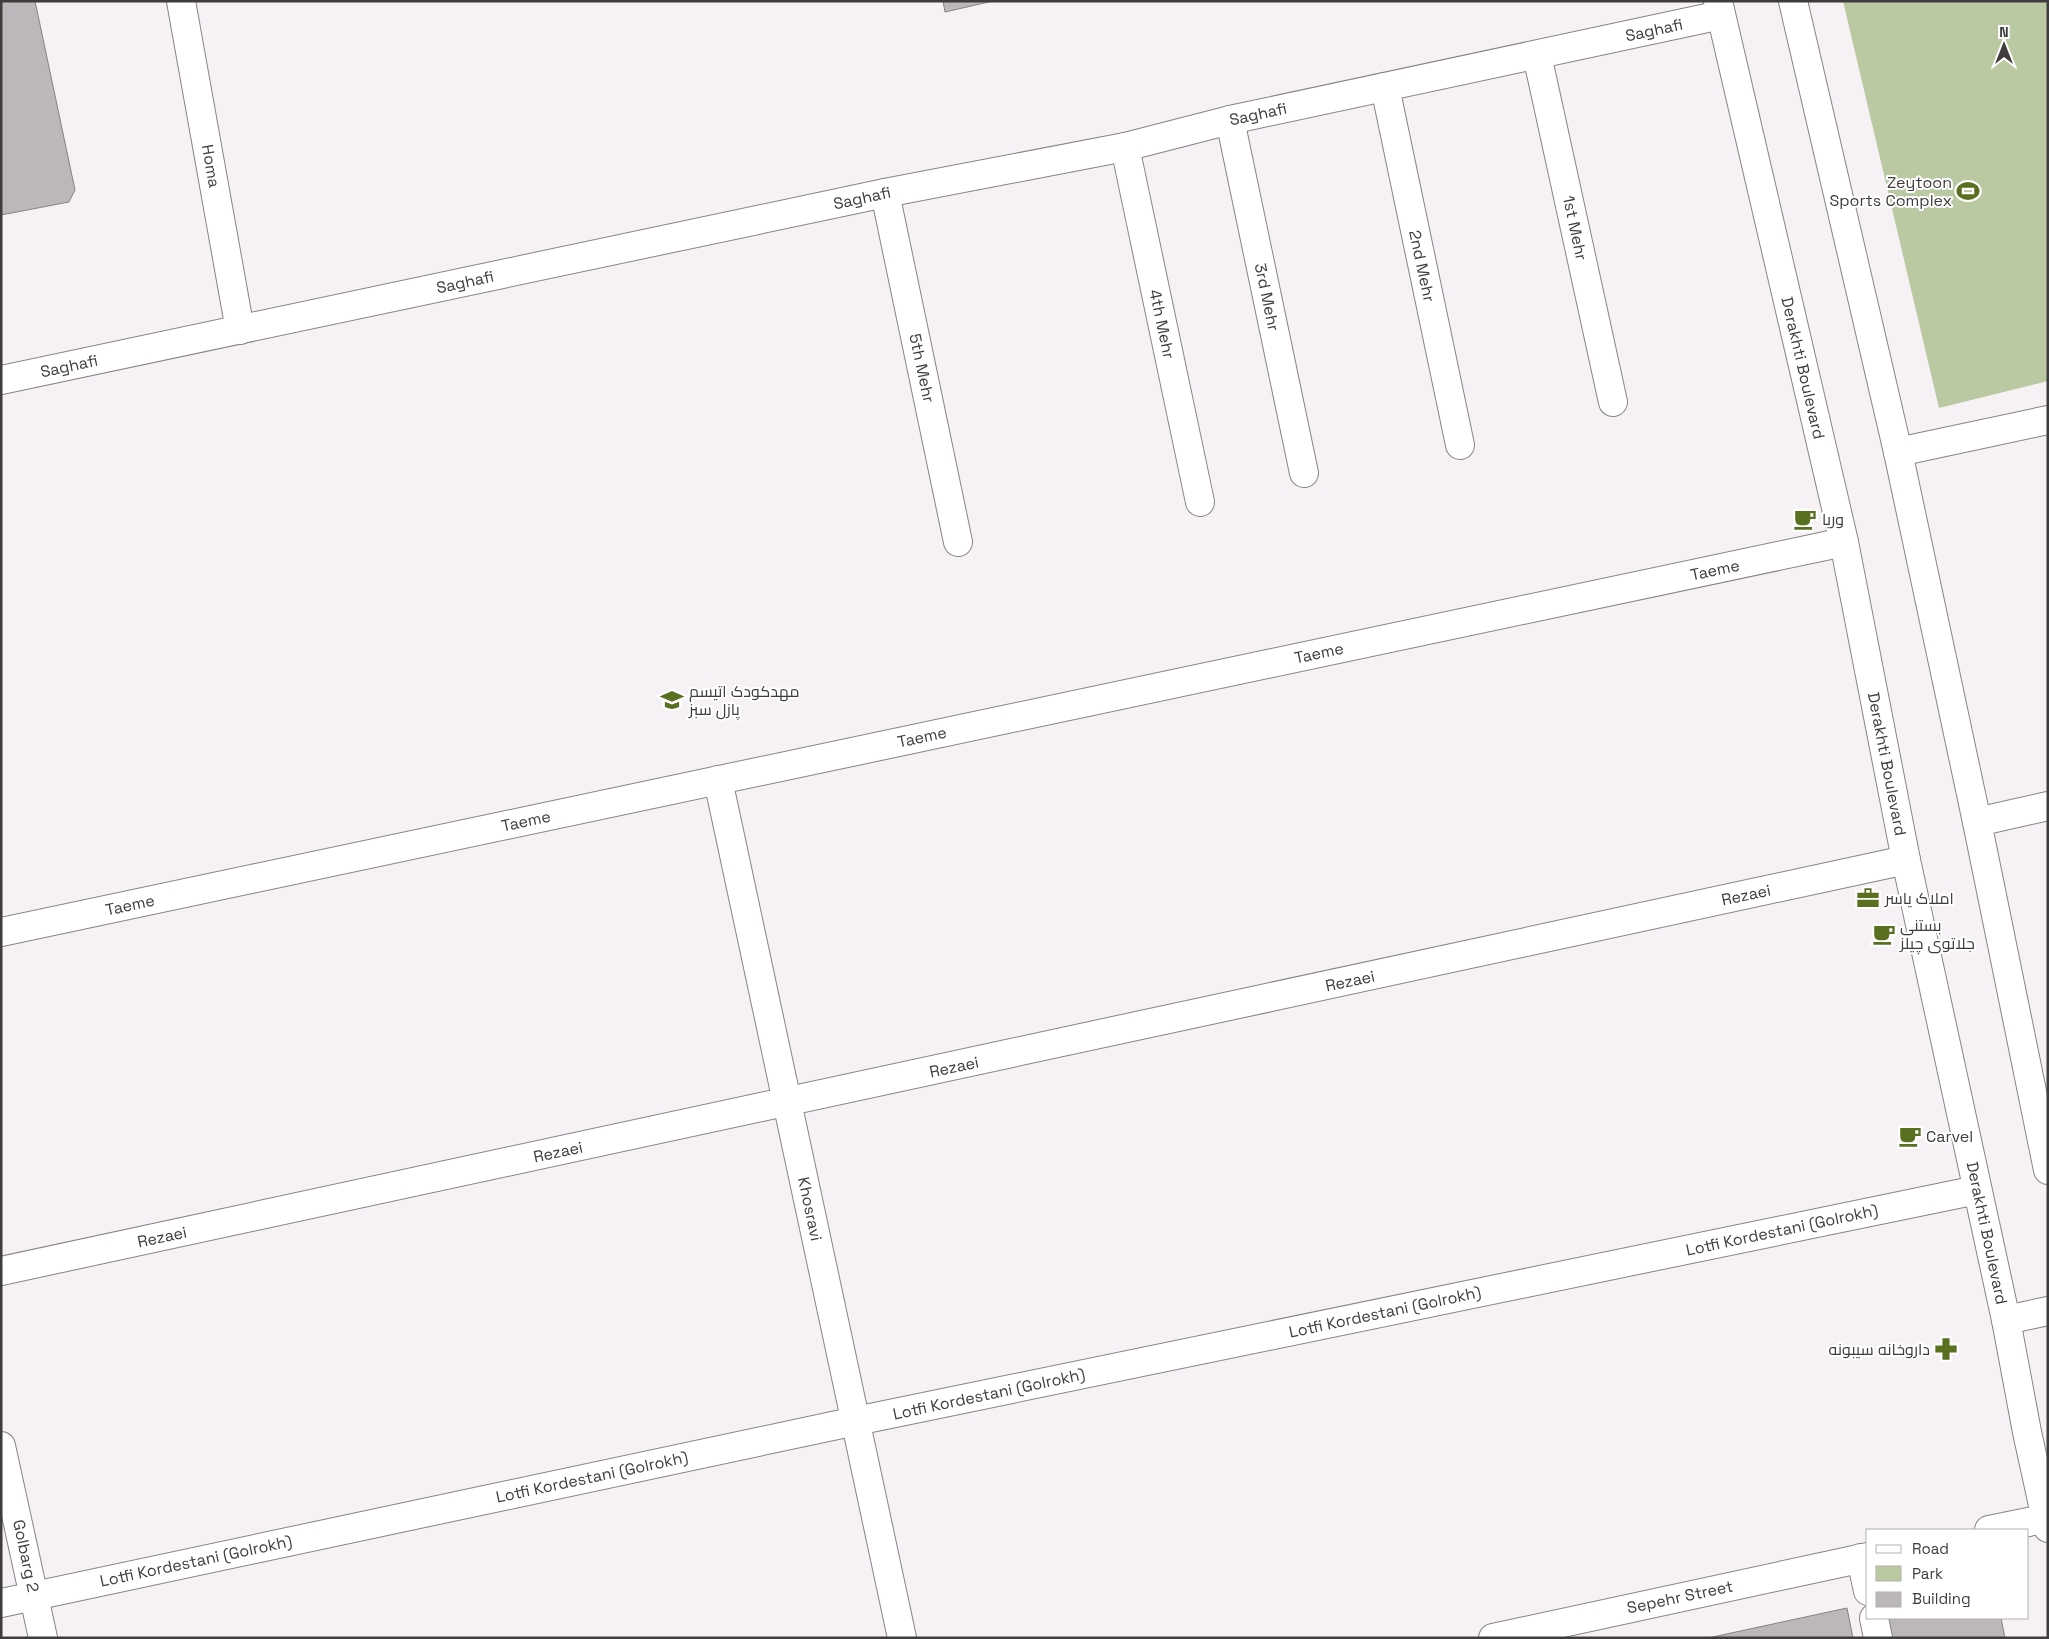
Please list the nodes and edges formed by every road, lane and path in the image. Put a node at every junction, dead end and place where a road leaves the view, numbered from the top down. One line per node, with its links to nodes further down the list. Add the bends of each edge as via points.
1 (181, 1): 9 (street, Homa)
2 (1793, 1): 14 (street)
3 (1720, 8): 4 (street, Saghafi); 18 (street, Derakhti Boulevard)
4 (1536, 55): 5 (street, Saghafi); 11 (street, 1st Mehr)
5 (1384, 87): 6 (street, Saghafi); 13 (street, 2nd Mehr)
6 (1230, 120): 7 (street, Saghafi); 15 (street, 3rd Mehr)
7 (1125, 147): 8 (street, Saghafi); 16 (street, 4th Mehr)
8 (885, 193): 9 (street, Saghafi); 17 (street, 5th Mehr)
9 (240, 330): 10 (street, Saghafi)
10 (1, 380)
11 (1613, 402)
12 (2048, 420): 14 (street)
13 (1460, 445)
14 (1898, 452): 21 (street)
15 (1304, 473)
16 (1200, 502)
17 (958, 542)
18 (1844, 542): 19 (street, Taeme); 22 (street, Derakhti Boulevard)
19 (718, 780): 23 (street, Taeme); 24 (street, Khosravi)
20 (2048, 806): 21 (street)
21 (1977, 822): 25 (street)
22 (1906, 860): 24 (street, Rezaei); 26 (street, Derakhti Boulevard)
23 (1, 932)
24 (788, 1103): 27 (street, Rezaei); 30 (street, Khosravi)
25 (2046, 1158)
26 (1977, 1190): 29 (street, Derakhti Boulevard); 30 (street, Lotfi Kordestani (Golrokh))
27 (1, 1272)
28 (2048, 1311): 29 (street)
29 (2006, 1320): 32 (street, Derakhti Boulevard)
30 (856, 1421): 36 (street, Lotfi Kordestani (Golrokh)); 40 (street, Khosravi)
31 (1, 1446): 36 (street, Golbarg 2)
32 (2047, 1522): 33 (street)
33 (1996, 1529)
34 (1864, 1558): 35 (street); 41 (street, Sepehr Street)
35 (1866, 1574)
36 (34, 1596): 37 (street, Lotfi Kordestani (Golrokh)); 39 (street, Golbarg 2)
37 (1, 1603)
38 (1874, 1619): 42 (street)
39 (43, 1638)
40 (902, 1638)
41 (1493, 1638)
42 (1878, 1638)

